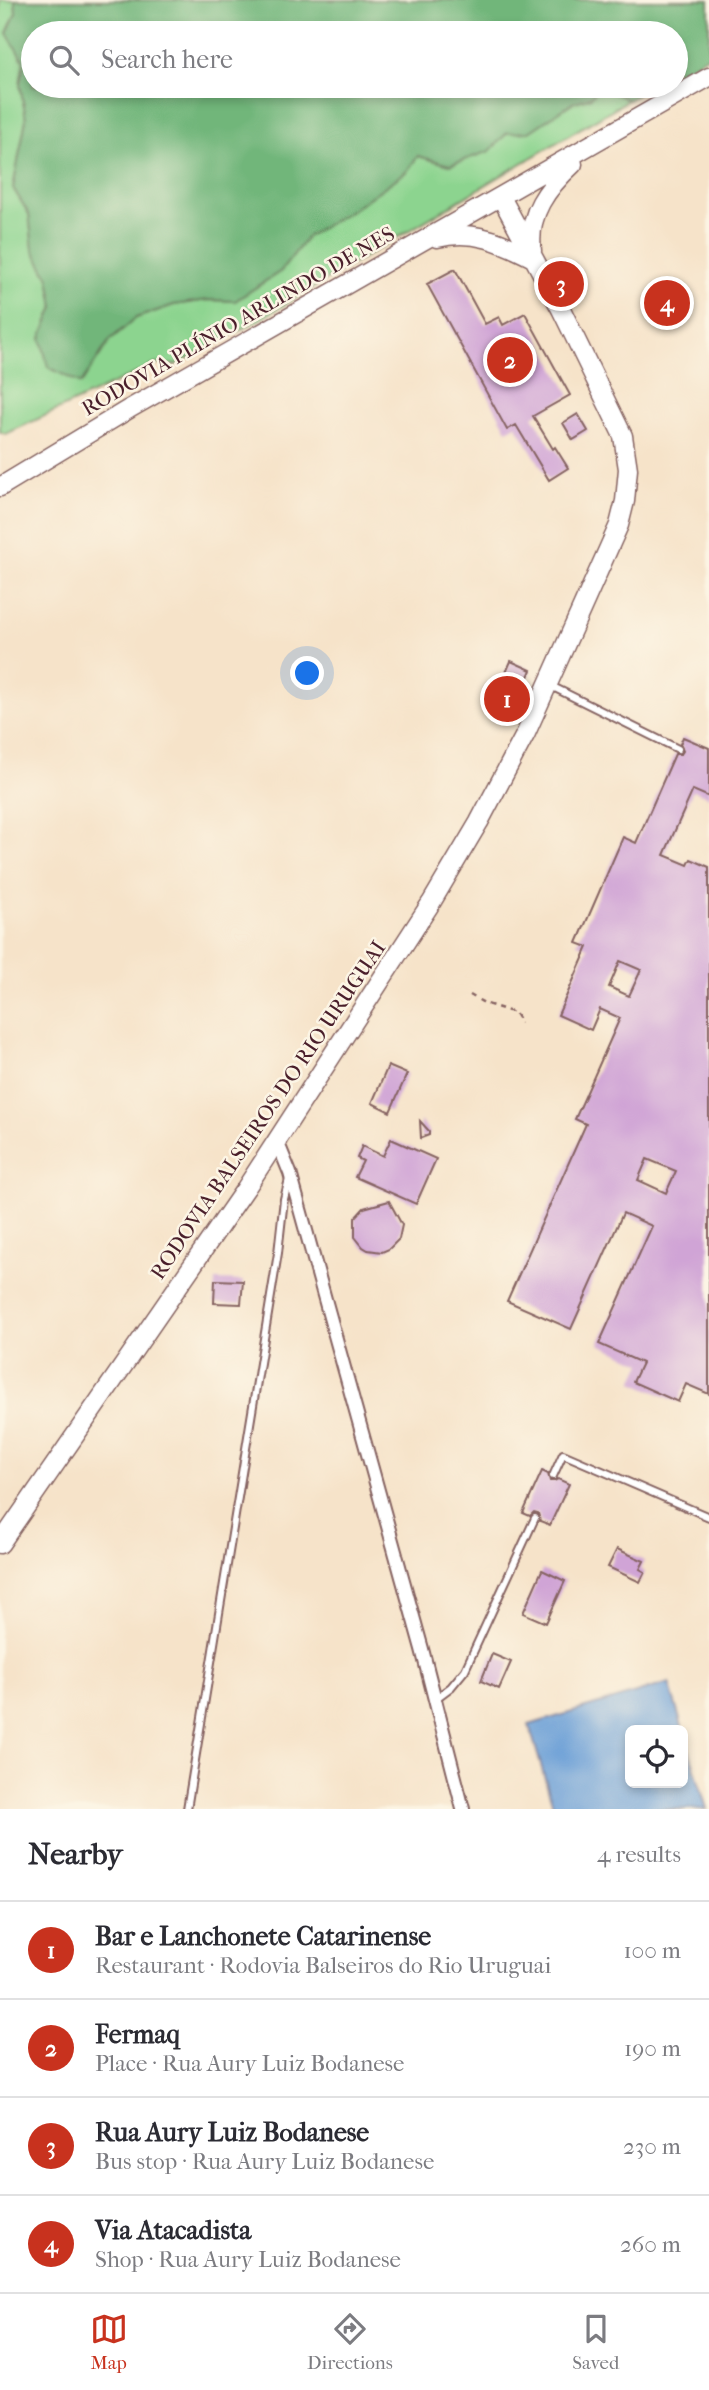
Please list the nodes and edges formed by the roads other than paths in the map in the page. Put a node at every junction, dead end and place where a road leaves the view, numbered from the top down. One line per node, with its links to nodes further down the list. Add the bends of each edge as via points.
1 (709, 77): 2 (main road)
2 (688, 89)
3 (673, 98): 4 (main road)
4 (596, 143): 5 (main road, RODOVIA PLÍNIO ARLINDO DE NES); 7 (main road, via 555,180 536,212 531,228)
5 (500, 197): 6 (main road, RODOVIA PLÍNIO ARLINDO DE NES); 7 (main road, RODOVIA BALSEIROS DO RIO URUGUAI)
6 (420, 242): 7 (main road, via 447,235 482,237); 8 (main road, RODOVIA PLÍNIO ARLINDO DE NES)
7 (533, 258): 9 (main road, RODOVIA BALSEIROS DO RIO URUGUAI, via 623,436 628,469 619,525)
8 (2, 482)
9 (548, 685): 10 (lane); 11 (main road, RODOVIA BALSEIROS DO RIO URUGUAI, via 479,822 431,903)
10 (678, 749)
11 (277, 1141): 12 (street); 16 (main road, RODOVIA BALSEIROS DO RIO URUGUAI)
12 (290, 1173): 17 (street); 18 (lane)
13 (553, 1476): 14 (lane, via 563,1454)
14 (709, 1517)
15 (535, 1518): 17 (lane, via 465,1670)
16 (0, 1544)
17 (435, 1699): 19 (street)
18 (187, 1809)
19 (463, 1809)

